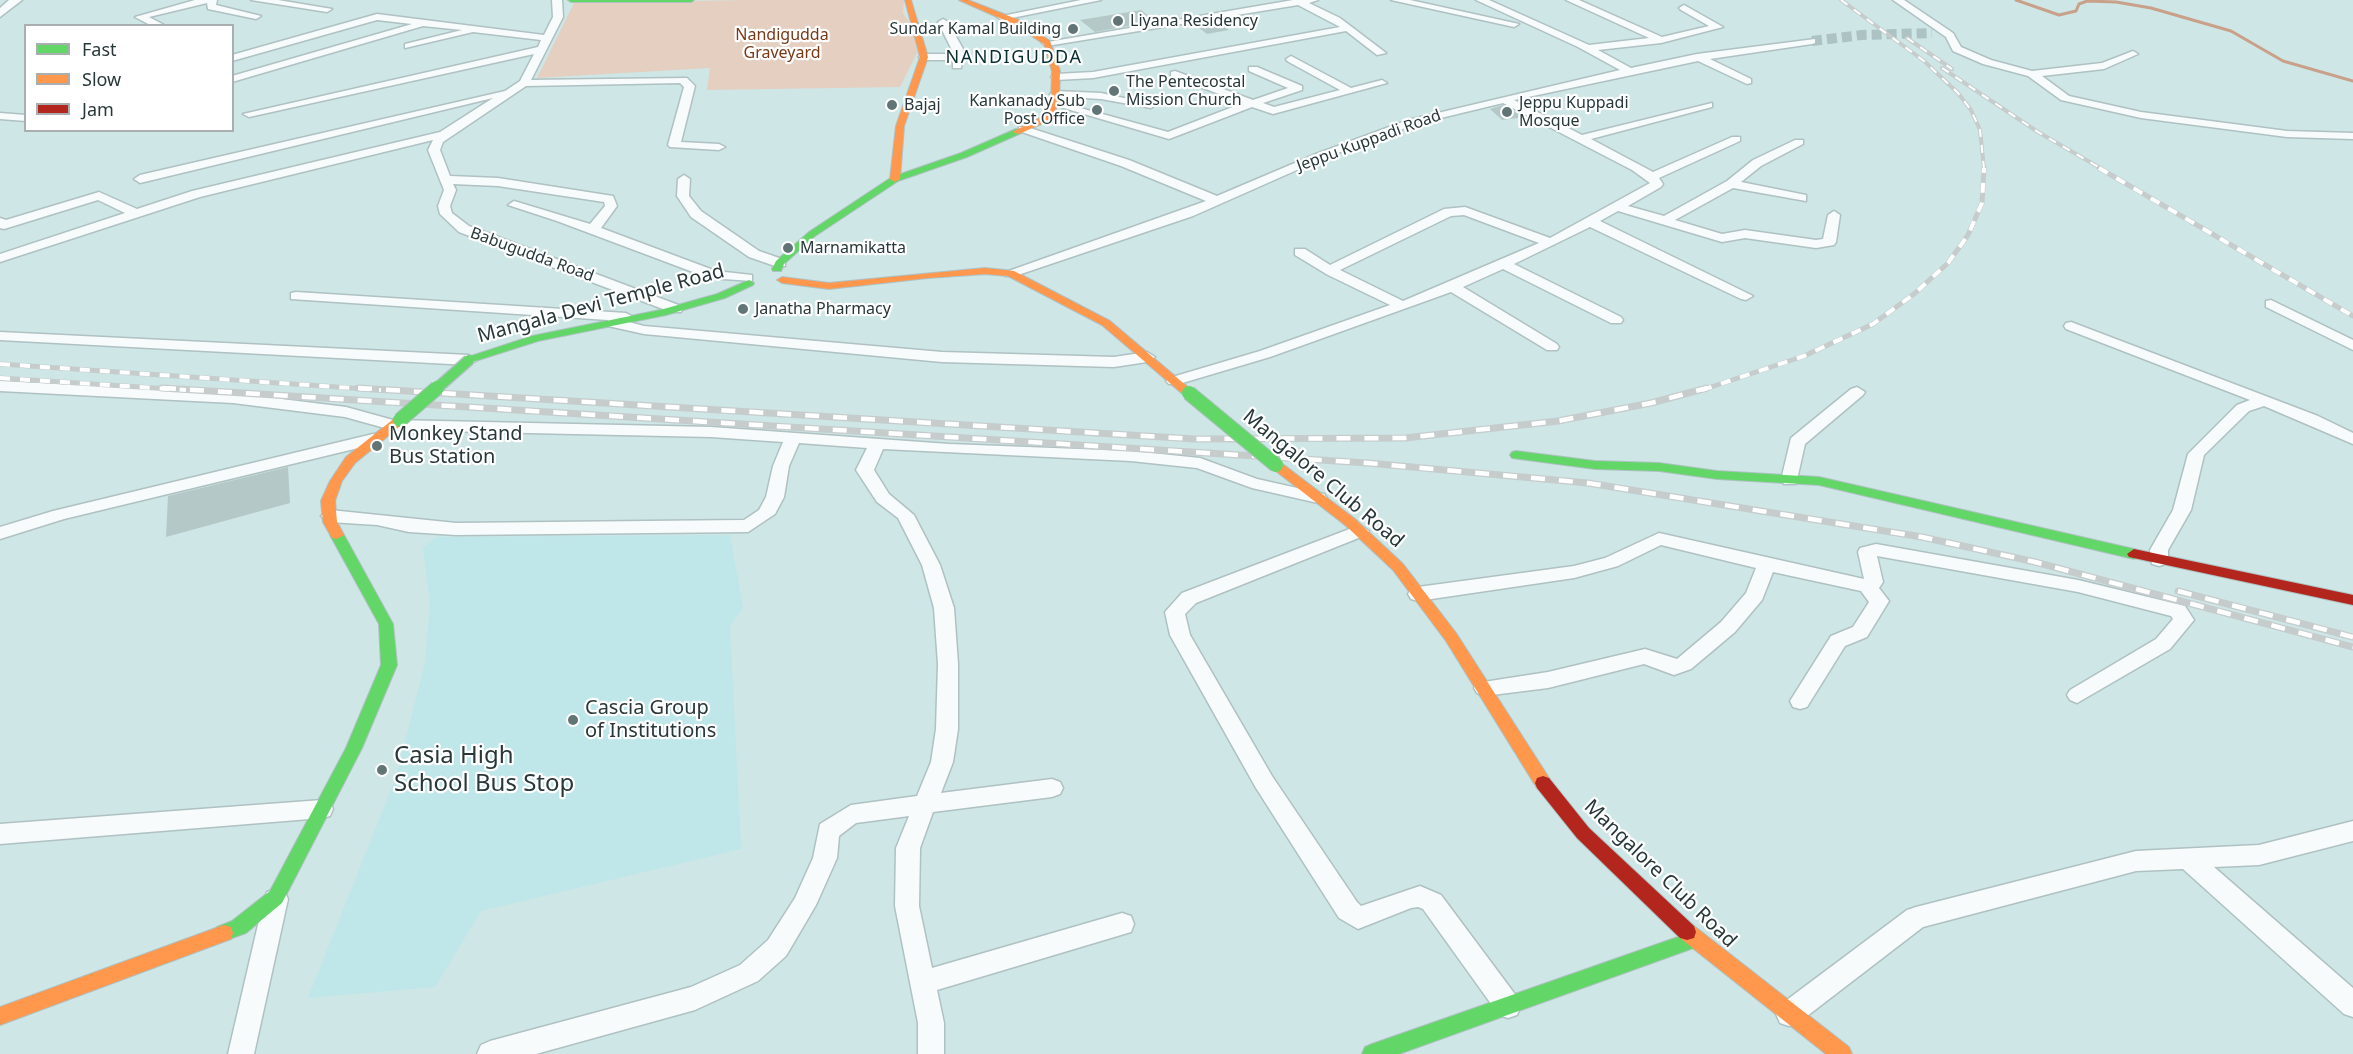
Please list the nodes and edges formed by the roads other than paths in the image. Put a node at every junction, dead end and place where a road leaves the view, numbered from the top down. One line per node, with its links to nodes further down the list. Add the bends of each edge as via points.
1 (17, 0): 21 (street)
2 (206, 0): 26 (street, via 140,18)
3 (212, 0): 22 (street, via 211,7)
4 (256, 0): 20 (street)
5 (557, 0): 34 (street, via 558,17)
6 (571, 0): 7 (main road)
7 (619, 0): 8 (main road)
8 (691, 0)
9 (908, 0): 41 (main road)
10 (962, 0): 23 (main road)
11 (1096, 0): 23 (street)
12 (1313, 0): 17 (street)
13 (1396, 0): 27 (street)
14 (1481, 0): 27 (street)
15 (1571, 0): 32 (street)
16 (1917, 0): 18 (street)
17 (1298, 1): 28 (street); 35 (street)
18 (1899, 1): 31 (street)
19 (1684, 8): 32 (street, via 1718,27)
20 (327, 9)
21 (0, 14)
22 (256, 16)
23 (1002, 17): 35 (main road)
24 (430, 22): 29 (street); 40 (street, via 377,17); 49 (street)
25 (943, 22): 41 (street, via 958,49 958,62)
26 (156, 24)
27 (1539, 27): 37 (street)
28 (1348, 28): 38 (street); 48 (street, via 1093,75)
29 (481, 29): 34 (street); 36 (street)
30 (1932, 33): 31 (street)
31 (1946, 33): 47 (street, via 1957,48 1970,55)
32 (1661, 40): 37 (street)
33 (1812, 41): 42 (street, Jeppu Kuppadi Road)
34 (545, 43): 52 (street); 59 (street)
35 (1047, 43): 48 (main road)
36 (409, 46)
37 (1588, 48): 45 (street)
38 (1381, 53)
39 (2133, 54): 47 (street, via 2104,66)
40 (234, 57)
41 (924, 57): 72 (main road, via 900,126)
42 (1697, 57): 45 (street, Jeppu Kuppadi Road); 50 (street)
43 (1291, 59): 53 (street)
44 (1253, 69): 56 (street, via 1298,88)
45 (1629, 71): 55 (street, Jeppu Kuppadi Road)
46 (1175, 74): 56 (street)
47 (2032, 74): 64 (street, via 2065,98 2108,110 2287,134)
48 (1056, 76): 54 (main road)
49 (234, 78)
50 (1747, 81)
51 (1382, 83): 53 (street)
52 (519, 86): 63 (street); 68 (street, via 683,80 690,86 674,145); 70 (street)
53 (1350, 91): 56 (street, via 1273,111)
54 (1055, 99): 56 (street, via 1169,136); 57 (street, via 1101,96); 62 (main road, via 1045,119)
55 (1504, 99): 65 (street); 76 (street, Jeppu Kuppadi Road, via 1412,122 1320,156)
56 (1252, 103)
57 (1150, 105)
58 (1708, 105): 65 (street)
59 (249, 114)
60 (0, 116): 61 (street)
61 (24, 118)
62 (1023, 129): 72 (main road); 76 (street, via 1125,163)
63 (444, 134): 73 (street, Babugudda Road, via 434,150); 79 (street, via 196,194)
64 (2353, 136)
65 (1580, 139): 69 (street)
66 (1736, 139): 69 (street)
67 (1799, 142): 74 (street, via 1757,163)
68 (719, 147)
69 (1652, 177): 78 (street, via 1657,184)
70 (140, 179)
71 (684, 179): 91 (street, via 683,196 696,213 754,254)
72 (895, 179): 91 (main road, via 812,234)
73 (447, 180): 84 (street, via 498,182 609,199 611,206); 98 (street, Babugudda Road, via 450,190 444,206 446,214 464,230)
74 (1731, 184): 75 (street); 81 (street)
75 (1802, 198)
76 (1218, 201): 90 (street, Jeppu Kuppadi Road)
77 (514, 205): 84 (street)
78 (1615, 206): 81 (street); 82 (street)
79 (135, 213): 83 (street, via 99,196 4,225); 87 (street)
80 (1834, 214): 81 (street, via 1829,242 1816,244 1745,234 1722,238)
81 (1665, 220)
82 (1589, 221): 85 (street); 95 (street)
83 (0, 222)
84 (592, 230): 92 (street, via 714,275)
85 (1550, 243): 88 (street); 89 (street, via 1465,211 1448,212 1372,248)
86 (1300, 252): 89 (street)
87 (0, 258)
88 (1503, 264): 93 (street); 100 (street)
89 (1333, 272): 97 (street)
90 (1010, 273): 91 (main road, Mangalore Club Road, via 928,275 829,286); 106 (main road, Mangalore Club Road, via 1106,324)
91 (774, 277): 92 (main road, Mangalore Club Road); 92 (main road, Mangala Devi Temple Road, via 761,270)
92 (748, 281): 98 (main road, Mangala Devi Temple Road, via 721,296)
93 (1452, 286): 97 (street); 105 (street)
94 (296, 296): 99 (street)
95 (1746, 296)
96 (2271, 304): 104 (street)
97 (1402, 306): 108 (street)
98 (676, 309): 99 (main road, Mangala Devi Temple Road)
99 (640, 317): 101 (main road, Mangala Devi Temple Road)
100 (1616, 320)
101 (613, 323): 106 (street, via 644,330 942,357 1114,362); 107 (main road, Mangala Devi Temple Road, via 536,338)
102 (2071, 326): 111 (street)
103 (0, 336): 107 (street)
104 (2353, 346)
105 (1552, 347)
106 (1147, 357): 108 (main road, Mangalore Club Road)
107 (469, 360): 112 (main road, Mangala Devi Temple Road, bridge)
108 (1174, 381): 119 (main road, Mangalore Club Road, bridge)
109 (0, 386): 112 (street, via 232,398)
110 (1857, 392): 118 (street, via 1797,442)
111 (2264, 401): 115 (street); 123 (street, via 2243,408 2196,454 2182,510 2159,550)
112 (396, 422): 113 (street); 114 (main road, Mangala Devi Temple Road)
113 (793, 438): 116 (street); 120 (street, via 766,514 747,526 456,529)
114 (373, 439): 120 (main road, Mangala Devi Temple Road, via 350,460 336,481 328,501); 122 (street, via 299,454)
115 (2353, 439)
116 (877, 444): 119 (street, via 1200,463 1252,483); 132 (street, via 864,470 883,498 905,515 931,565 945,608 947,729 942,762)
117 (1516, 455): 118 (main road)
118 (1790, 480): 123 (main road, via 1819,481 1917,502)
119 (1318, 498): 121 (main road, Mangalore Club Road)
120 (330, 516): 133 (main road, Mangala Devi Temple Road, via 386,624 389,665 354,748)
121 (1360, 531): 126 (main road, Mangalore Club Road, via 1398,567); 142 (street, via 1189,598 1174,612 1180,635 1264,782 1348,910 1358,918 1409,898 1420,896 1432,902)
122 (0, 533)
123 (2159, 561): 127 (main road)
124 (1767, 563): 125 (street); 126 (street, via 1659,539 1611,562 1574,572); 128 (street, via 1755,595 1728,627 1684,664 1674,668 1645,657 1548,680)
125 (1867, 586): 129 (street, via 1874,582 1867,552 1876,550 2078,586 2178,611 2184,620 2163,644); 130 (street, via 1879,601 1860,632 1838,641)
126 (1418, 594): 128 (main road, Mangalore Club Road)
127 (2353, 600)
128 (1484, 688): 139 (main road, Mangalore Club Road, via 1521,752 1576,824)
129 (2077, 695)
130 (1800, 701)
131 (1052, 788): 132 (street)
132 (926, 806): 140 (street, via 908,848 907,871 907,906); 146 (street, via 851,814 828,831 825,858 804,905 777,948 749,973 695,998)
133 (322, 809): 135 (street); 137 (main road, Mangala Devi Temple Road)
134 (2353, 831): 136 (street, via 2259,855)
135 (0, 834)
136 (2187, 858): 141 (street); 143 (street, via 2136,861 1916,918)
137 (276, 897): 144 (main road, Mangala Devi Temple Road, via 238,927); 145 (street)
138 (1122, 924): 140 (street)
139 (1695, 939): 142 (main road); 143 (main road, Mangalore Club Road)
140 (923, 982): 147 (street, via 931,1023)
141 (2353, 1005)
142 (1508, 1006): 148 (main road)
143 (1789, 1014): 149 (main road, Mangalore Club Road); 150 (main road, Mangalore Club Road)
144 (0, 1017)
145 (241, 1054)
146 (490, 1054)
147 (931, 1054)
148 (1372, 1054)
149 (1822, 1054)
150 (1842, 1054)

